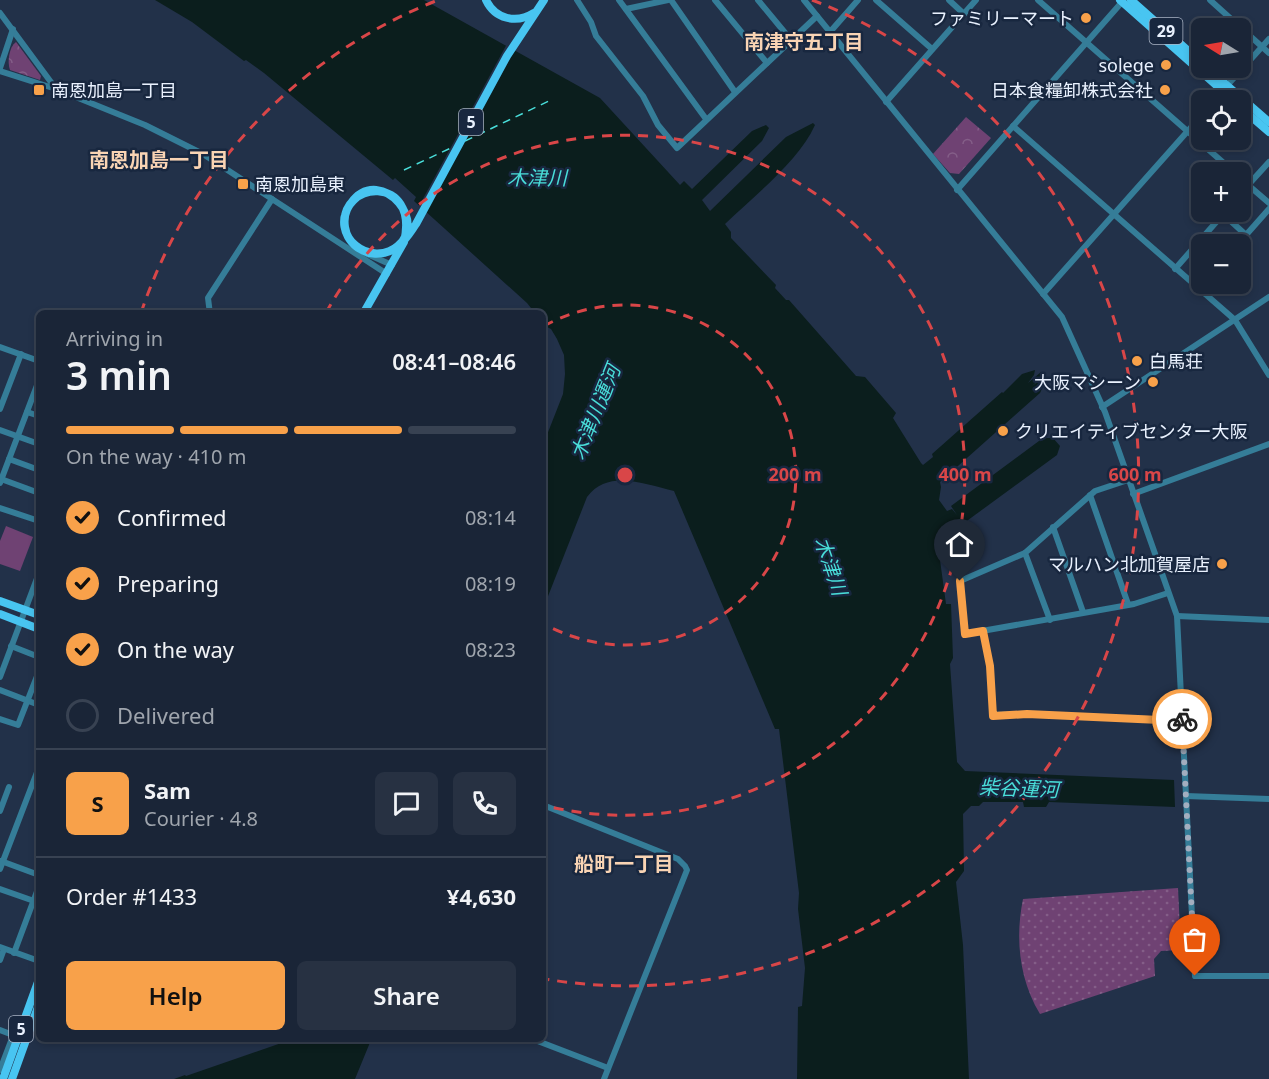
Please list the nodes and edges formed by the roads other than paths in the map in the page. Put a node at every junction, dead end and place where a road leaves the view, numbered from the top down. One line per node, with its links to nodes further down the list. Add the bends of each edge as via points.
1 (486, 0): 14 (main road, 5, via 497,13 512,19 530,15)
2 (577, 0): 37 (street, via 596,36 677,148)
3 (619, 0): 16 (street)
4 (670, 0): 16 (street); 34 (street)
5 (715, 0): 29 (street)
6 (758, 0): 23 (street)
7 (804, 0): 19 (street)
8 (858, 0): 21 (street)
9 (876, 0): 26 (street)
10 (949, 0): 18 (street)
11 (976, 0): 18 (street)
12 (1038, 0): 24 (street)
13 (1210, 0): 25 (street)
14 (543, 1): 57 (main road, 5, via 516,40 416,224 409,235 403,242 400,245 388,252 382,254 366,253 356,247 350,240 345,230 345,218 348,207 353,201 358,196 368,192 381,191 387,193 393,196 398,200 402,205 404,208 407,217 407,224 406,232 399,245 387,252 366,252 353,244 345,230 346,215 353,201 368,192 384,192 395,198 405,211 407,227 406,232 404,242)
15 (1124, 1): 24 (street); 28 (main road, 29); 33 (main road, 29)
16 (626, 9): 37 (street)
17 (0, 13): 20 (street)
18 (964, 14): 26 (street)
19 (817, 16): 21 (street); 23 (street)
20 (13, 29): 30 (street); 32 (street)
21 (830, 32): 35 (street)
22 (1269, 39): 25 (street)
23 (791, 40): 29 (street)
24 (1087, 42): 39 (street); 41 (street)
25 (1262, 47): 27 (street); 33 (street)
26 (933, 49): 35 (street)
27 (1269, 53)
28 (1191, 54)
29 (767, 63): 34 (street)
30 (0, 69): 32 (street)
31 (1216, 78): 33 (main road, 29)
32 (57, 89): 48 (street, via 194,149)
33 (1225, 89): 38 (main road, 29)
34 (735, 92): 37 (street)
35 (886, 102): 47 (street)
36 (1251, 116): 42 (main road)
37 (706, 119)
38 (1269, 122)
39 (1013, 126): 47 (street); 51 (street)
40 (1191, 127): 41 (street)
41 (1187, 131): 43 (street); 51 (street)
42 (1269, 132)
43 (1223, 162)
44 (1268, 166): 45 (street)
45 (1251, 182)
46 (1251, 188): 49 (street)
47 (957, 190): 60 (street)
48 (272, 199): 56 (street); 62 (street, via 208,298)
49 (1269, 203)
50 (1269, 209): 53 (street)
51 (1113, 215): 58 (street); 60 (street)
52 (1251, 215): 53 (street)
53 (1258, 221): 55 (street, via 1246,235)
54 (1216, 222): 58 (street)
55 (1233, 222)
56 (333, 240): 57 (street); 59 (street)
57 (392, 265): 59 (main road, 5)
58 (1174, 269): 64 (street)
59 (387, 274): 63 (main road, 5)
60 (1043, 294): 70 (street, via 1066,323)
61 (1269, 297): 64 (street)
62 (210, 310)
63 (365, 310)
64 (1235, 320): 68 (street); 70 (street)
65 (0, 347): 66 (street)
66 (21, 354): 67 (street); 71 (street)
67 (36, 360)
68 (1269, 375)
69 (36, 392): 72 (street)
70 (1102, 407): 80 (street)
71 (0, 410)
72 (27, 412): 73 (street); 75 (street)
73 (36, 415)
74 (0, 430): 75 (street)
75 (18, 436): 76 (street); 78 (street)
76 (36, 443)
77 (1269, 444): 83 (street)
78 (9, 459): 79 (street); 81 (street)
79 (36, 469)
80 (1128, 480): 83 (street); 84 (street)
81 (1, 481): 82 (street)
82 (36, 491)
83 (1133, 494): 90 (street)
84 (1090, 495): 87 (street); 92 (street)
85 (0, 508): 86 (street)
86 (36, 520)
87 (1053, 527): 88 (street); 94 (street)
88 (1025, 553): 98 (street); 102 (street, via 960,581 965,634)
89 (36, 583): 93 (street)
90 (1168, 594): 92 (street); 97 (street)
91 (0, 601): 93 (main road)
92 (1128, 604): 94 (street)
93 (25, 610): 96 (main road); 100 (street)
94 (1083, 612): 98 (street)
95 (0, 614): 100 (main road)
96 (36, 614)
97 (1177, 616): 99 (street); 110 (street)
98 (1050, 620): 102 (street)
99 (1269, 620)
100 (20, 622): 101 (main road); 103 (street)
101 (36, 628)
102 (983, 631): 110 (street, via 993,716 1160,720)
103 (11, 646): 104 (street); 105 (street)
104 (36, 656)
105 (0, 677)
106 (36, 679): 108 (street)
107 (0, 690): 108 (street)
108 (28, 701): 109 (street); 111 (street, via 18,725)
109 (36, 704)
110 (1182, 714): 114 (street)
111 (0, 719)
112 (36, 774): 118 (street)
113 (9, 787): 117 (street)
114 (1186, 796): 115 (street); 128 (street, via 1195,976)
115 (1269, 800)
116 (546, 806): 135 (street, via 678,859 687,870)
117 (0, 811)
118 (1, 861): 119 (street); 120 (street)
119 (0, 869)
120 (36, 874)
121 (0, 889): 123 (street)
122 (36, 894): 123 (street)
123 (33, 901): 125 (street)
124 (2, 948): 125 (street); 126 (street)
125 (14, 953): 127 (street)
126 (0, 960)
127 (36, 960)
128 (1269, 976)
129 (36, 989): 132 (main road, 5)
130 (36, 1010): 132 (main road, 5)
131 (0, 1030): 132 (street)
132 (22, 1038): 134 (street, via 11,1041); 137 (main road, 5); 138 (main road, 5)
133 (540, 1042): 135 (street)
134 (2, 1059): 136 (street)
135 (608, 1068): 139 (street)
136 (0, 1070)
137 (3, 1079)
138 (12, 1079)
139 (604, 1079)

